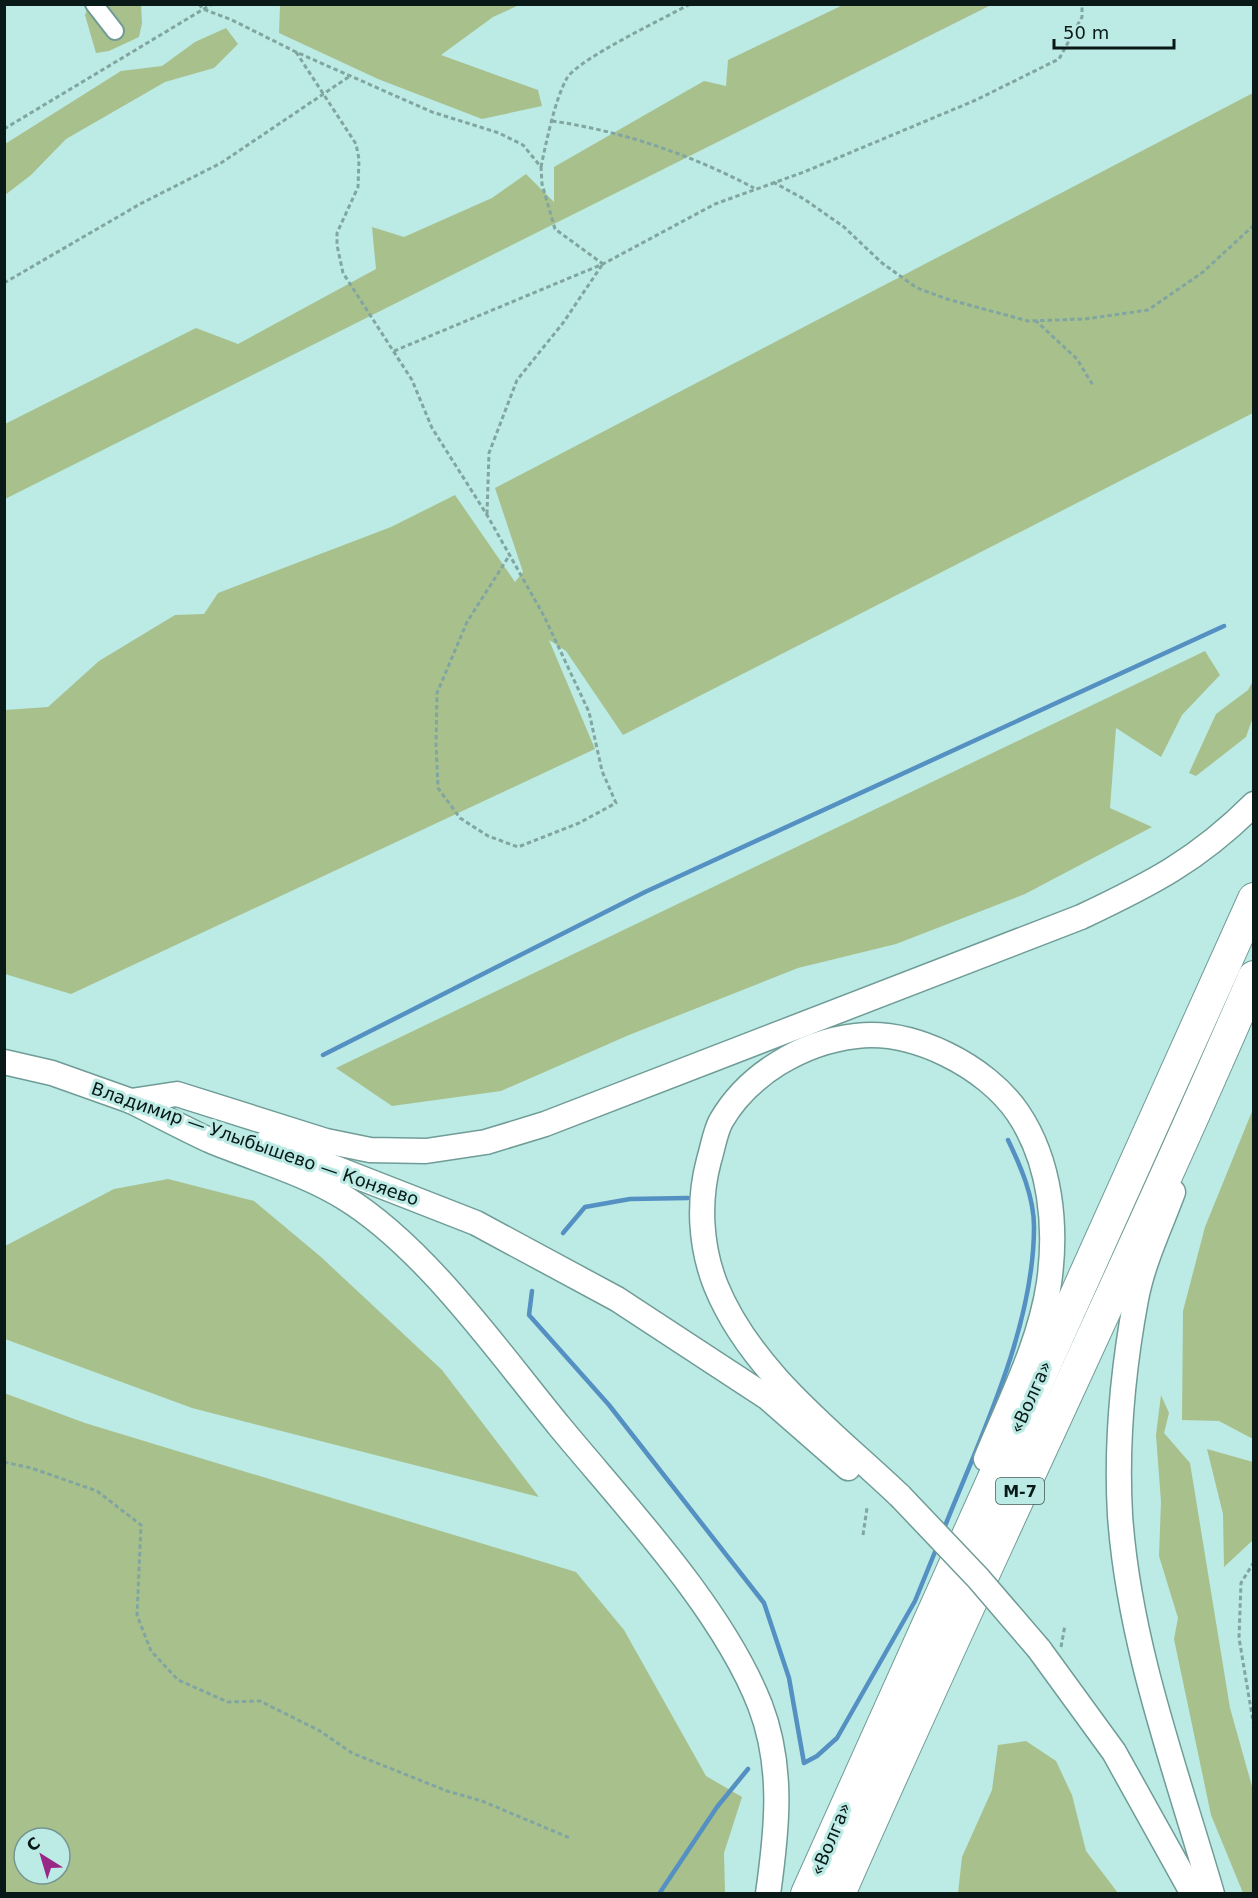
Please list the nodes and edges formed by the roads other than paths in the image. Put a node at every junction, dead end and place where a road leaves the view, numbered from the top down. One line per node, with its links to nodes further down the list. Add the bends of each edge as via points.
1 (94, 4): 2 (street)
2 (115, 31)
3 (1254, 804): 10 (main road, via 1193,858 1149,886 1081,916 556,1120 486,1142 426,1151 370,1149 326,1141 177,1094)
4 (1254, 899): 12 (highway, «Волга» / М-7)
5 (1254, 977): 9 (highway, «Волга» / М-7)
6 (4, 1050): 8 (main road, Владимир — Улыбышево — Коняево)
7 (4, 1062): 8 (main road, Владимир — Улыбышево — Коняево)
8 (52, 1073): 10 (main road, Владимир — Улыбышево — Коняево)
9 (1205, 1090): 16 (highway, «Волга» / М-7); 19 (main road, via 1183,1167 1148,1257 1137,1298 1119,1445 1120,1516 1148,1676)
10 (131, 1101): 11 (main road, Владимир — Улыбышево — Коняево, via 325,1164 476,1223 617,1299 768,1398); 14 (main road, via 209,1140 278,1165 345,1198 412,1251 679,1572 726,1639 760,1705 776,1764 776,1836)
11 (897, 1503): 12 (main road, via 751,1350 716,1286 702,1220 704,1178 720,1122 742,1093 774,1065 812,1047 857,1036 895,1038 942,1052 983,1075 1018,1113 1033,1140 1049,1193 1053,1222 1049,1284 1030,1353 953,1539); 13 (main road, Владимир — Улыбышево — Коняево, via 970,1592)
12 (948, 1580): 15 (highway, «Волга» / М-7)
13 (1043, 1655): 17 (main road, Владимир — Улыбышево — Коняево); 18 (main road, via 1114,1752)
14 (768, 1893)
15 (807, 1893)
16 (839, 1893)
17 (1177, 1893)
18 (1193, 1893)
19 (1212, 1893)

